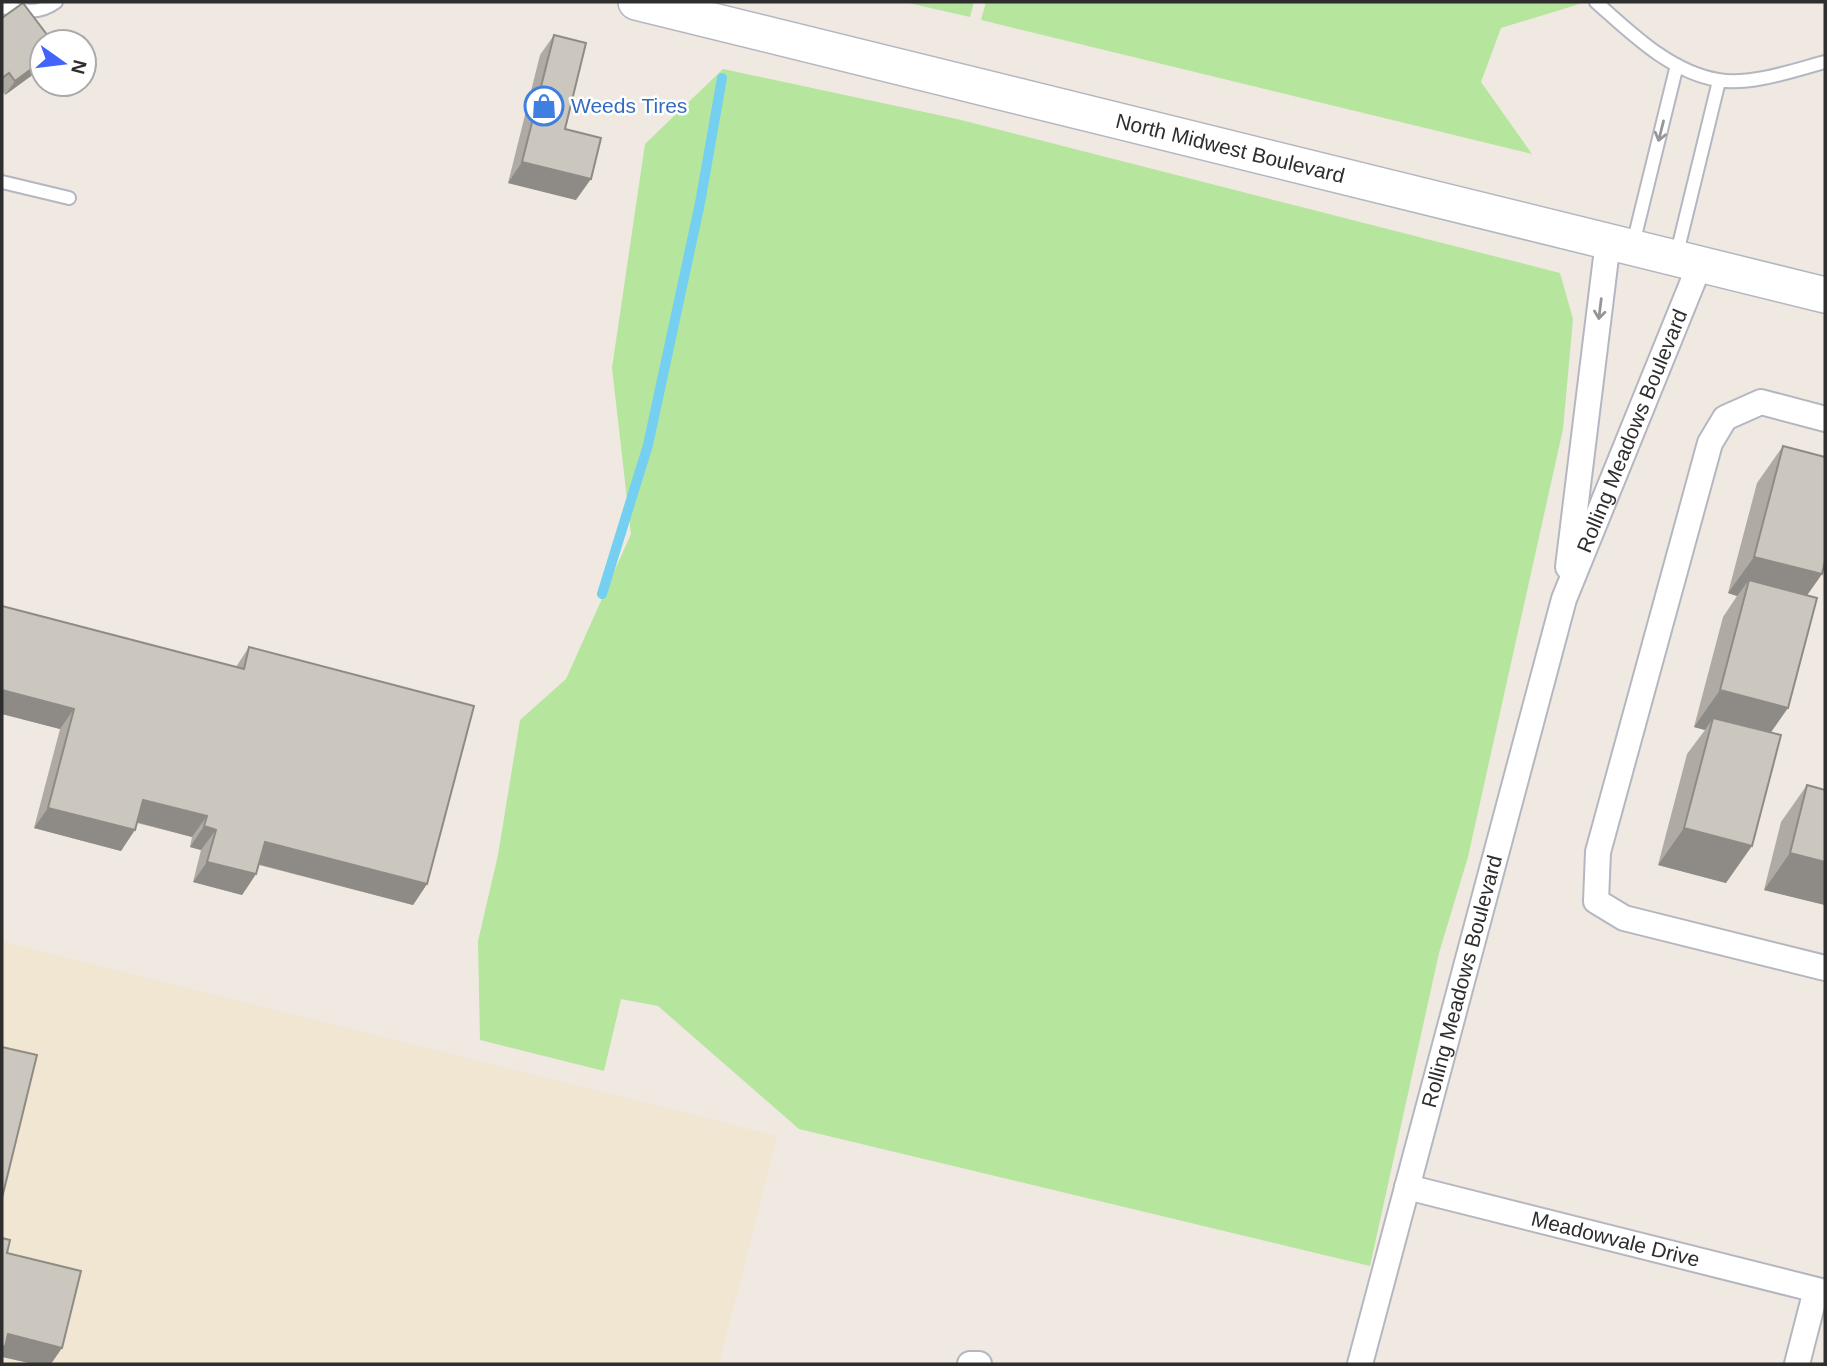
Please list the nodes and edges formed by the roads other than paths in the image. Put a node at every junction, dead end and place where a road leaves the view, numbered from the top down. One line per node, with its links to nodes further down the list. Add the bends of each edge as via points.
1 (56, 2): 4 (lane, via 31,12)
2 (636, 2): 10 (main road, North Midwest Boulevard)
3 (1596, 2): 6 (lane)
4 (2, 7)
5 (1825, 62): 7 (lane, via 1771,76)
6 (1677, 65): 7 (lane); 10 (lane, one-way to 10)
7 (1719, 80): 11 (lane)
8 (2, 182): 9 (lane)
9 (69, 198)
10 (1620, 244): 11 (main road, North Midwest Boulevard); 14 (street, Rolling Meadows Boulevard, one-way to 14)
11 (1688, 261): 12 (main road, North Midwest Boulevard); 14 (street, Rolling Meadows Boulevard)
12 (1825, 295)
13 (1825, 419): 15 (street, via 1760,402 1724,418 1710,443 1598,852 1596,901 1624,918)
14 (1564, 599): 16 (street, Rolling Meadows Boulevard)
15 (1825, 968)
16 (1407, 1188): 17 (street, Meadowvale Drive); 20 (street, Rolling Meadows Boulevard)
17 (1821, 1291): 21 (street)
18 (970, 1364): 19 (street)
19 (979, 1364)
20 (1360, 1364)
21 (1797, 1364)

